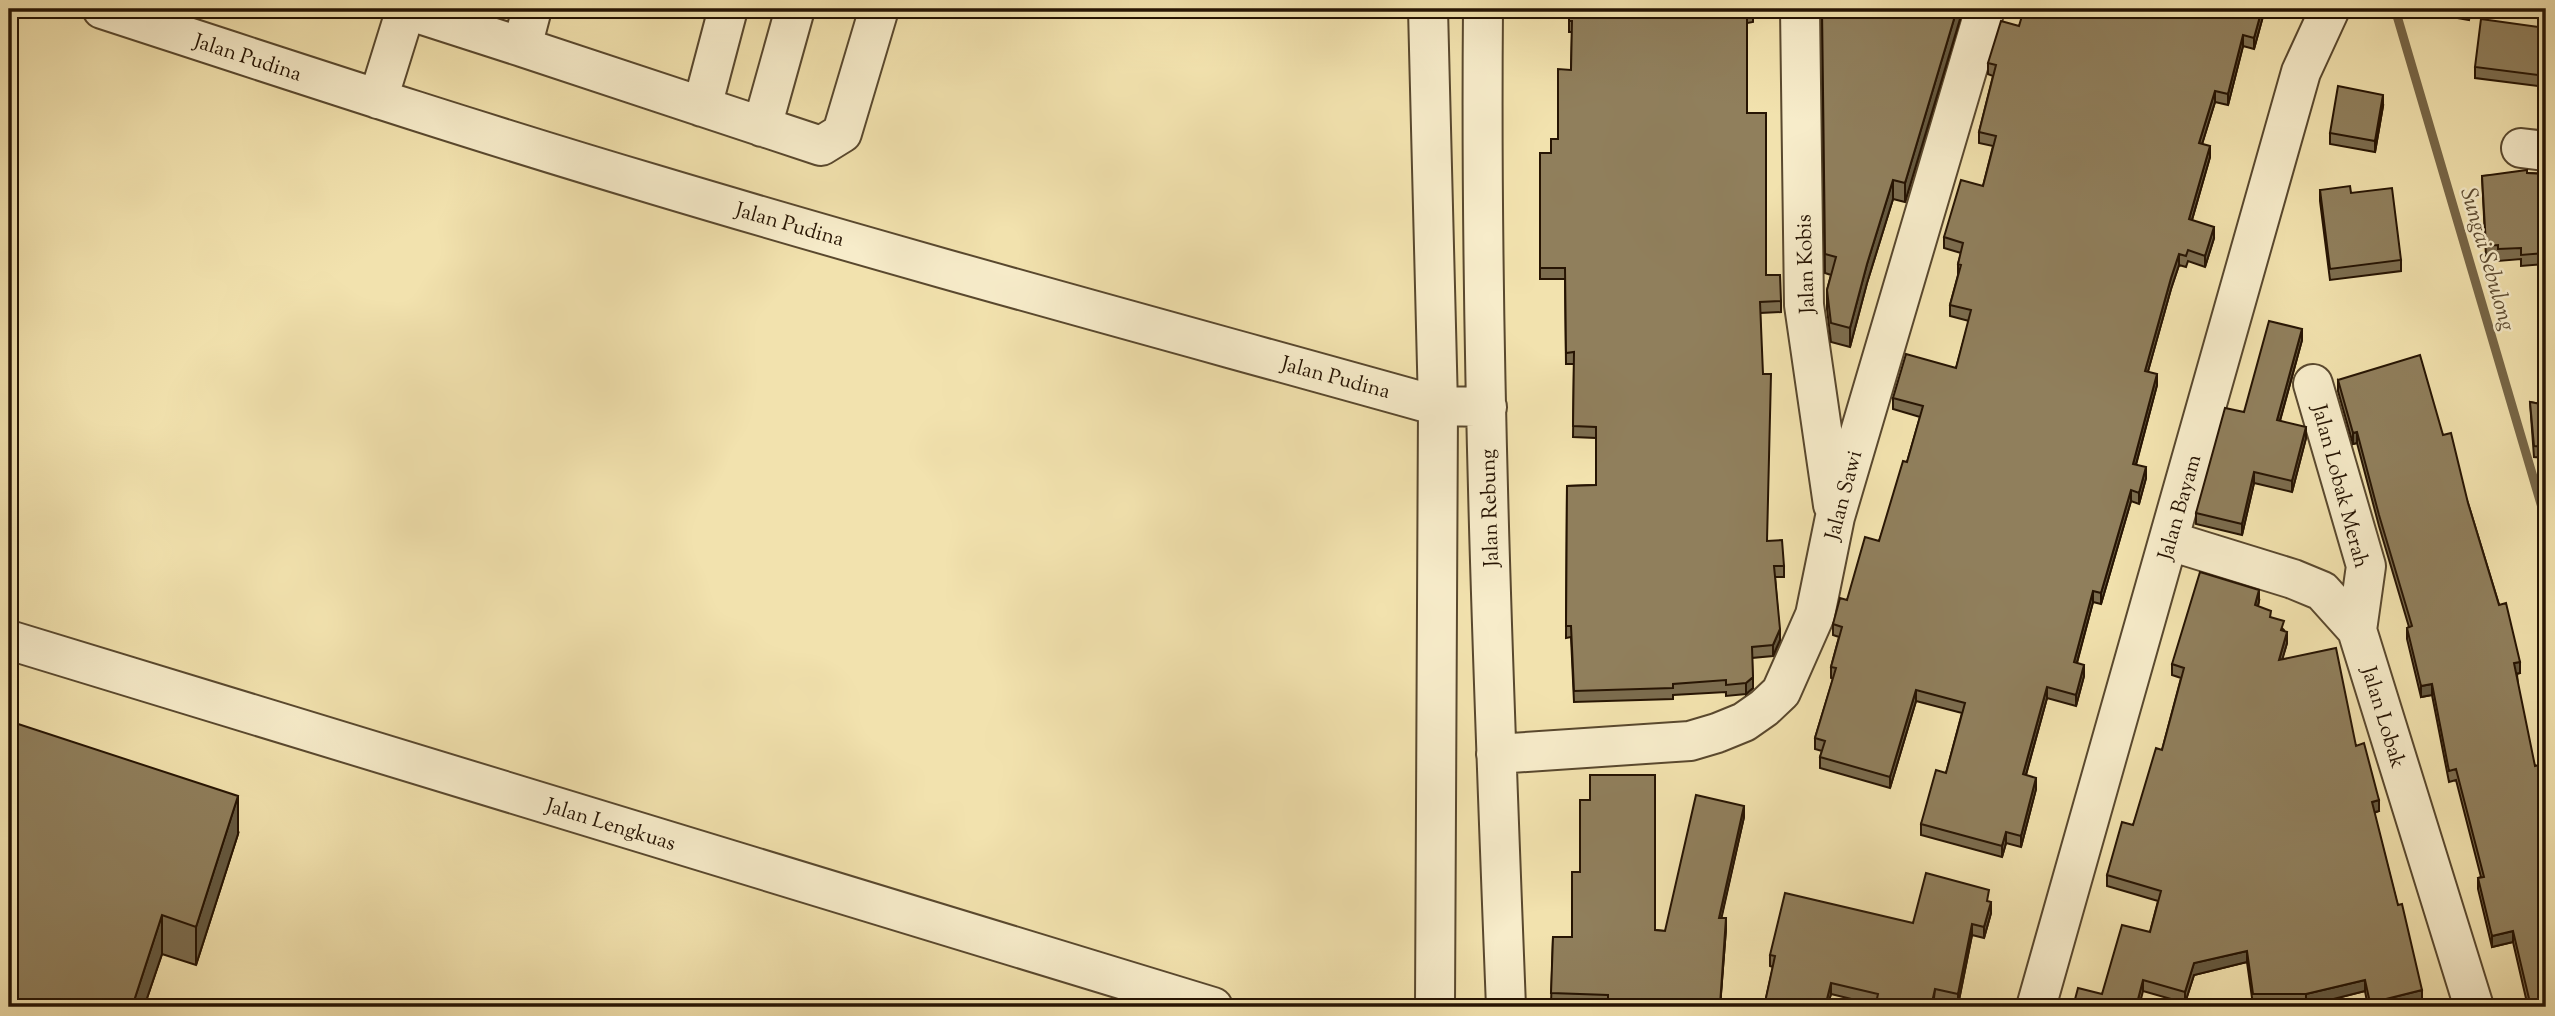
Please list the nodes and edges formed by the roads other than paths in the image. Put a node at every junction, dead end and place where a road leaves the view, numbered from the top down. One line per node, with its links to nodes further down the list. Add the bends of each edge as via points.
1 (102, 9): 14 (street, Jalan Pudina)
2 (405, 9): 11 (street); 14 (street)
3 (532, 9): 13 (street)
4 (728, 9): 15 (street)
5 (795, 9): 16 (street)
6 (879, 9): 16 (street, via 842,133 821,146)
7 (1428, 9): 18 (street)
8 (1483, 9): 19 (street, Jalan Rebung)
9 (1800, 9): 20 (street, Jalan Kobis, via 1804,305)
10 (1985, 9): 20 (street, Jalan Sawi)
11 (444, 15): 13 (street)
12 (2325, 20): 21 (street, Jalan Bayam, via 2301,72)
13 (522, 47): 15 (street)
14 (378, 99): 18 (street, Jalan Pudina, via 655,185)
15 (702, 107): 16 (street)
16 (762, 127)
17 (2313, 384): 22 (street, Jalan Lobak Merah, via 2366,566)
18 (1438, 405): 19 (street, Jalan Pudina); 25 (street)
19 (1487, 407): 24 (street, Jalan Rebung)
20 (1835, 517): 24 (street, Jalan Sawi, via 1815,615 1782,692 1764,708 1726,730 1690,741)
21 (2170, 541): 22 (street, Jalan Lobak, via 2322,592); 28 (street, Jalan Bayam)
22 (2357, 630): 29 (street, Jalan Lobak)
23 (9, 640): 26 (street, Jalan Lengkuas)
24 (1496, 754): 27 (street, Jalan Rebung)
25 (1430, 999)
26 (1213, 1007)
27 (1506, 1007)
28 (2036, 1007)
29 (2474, 1007)

